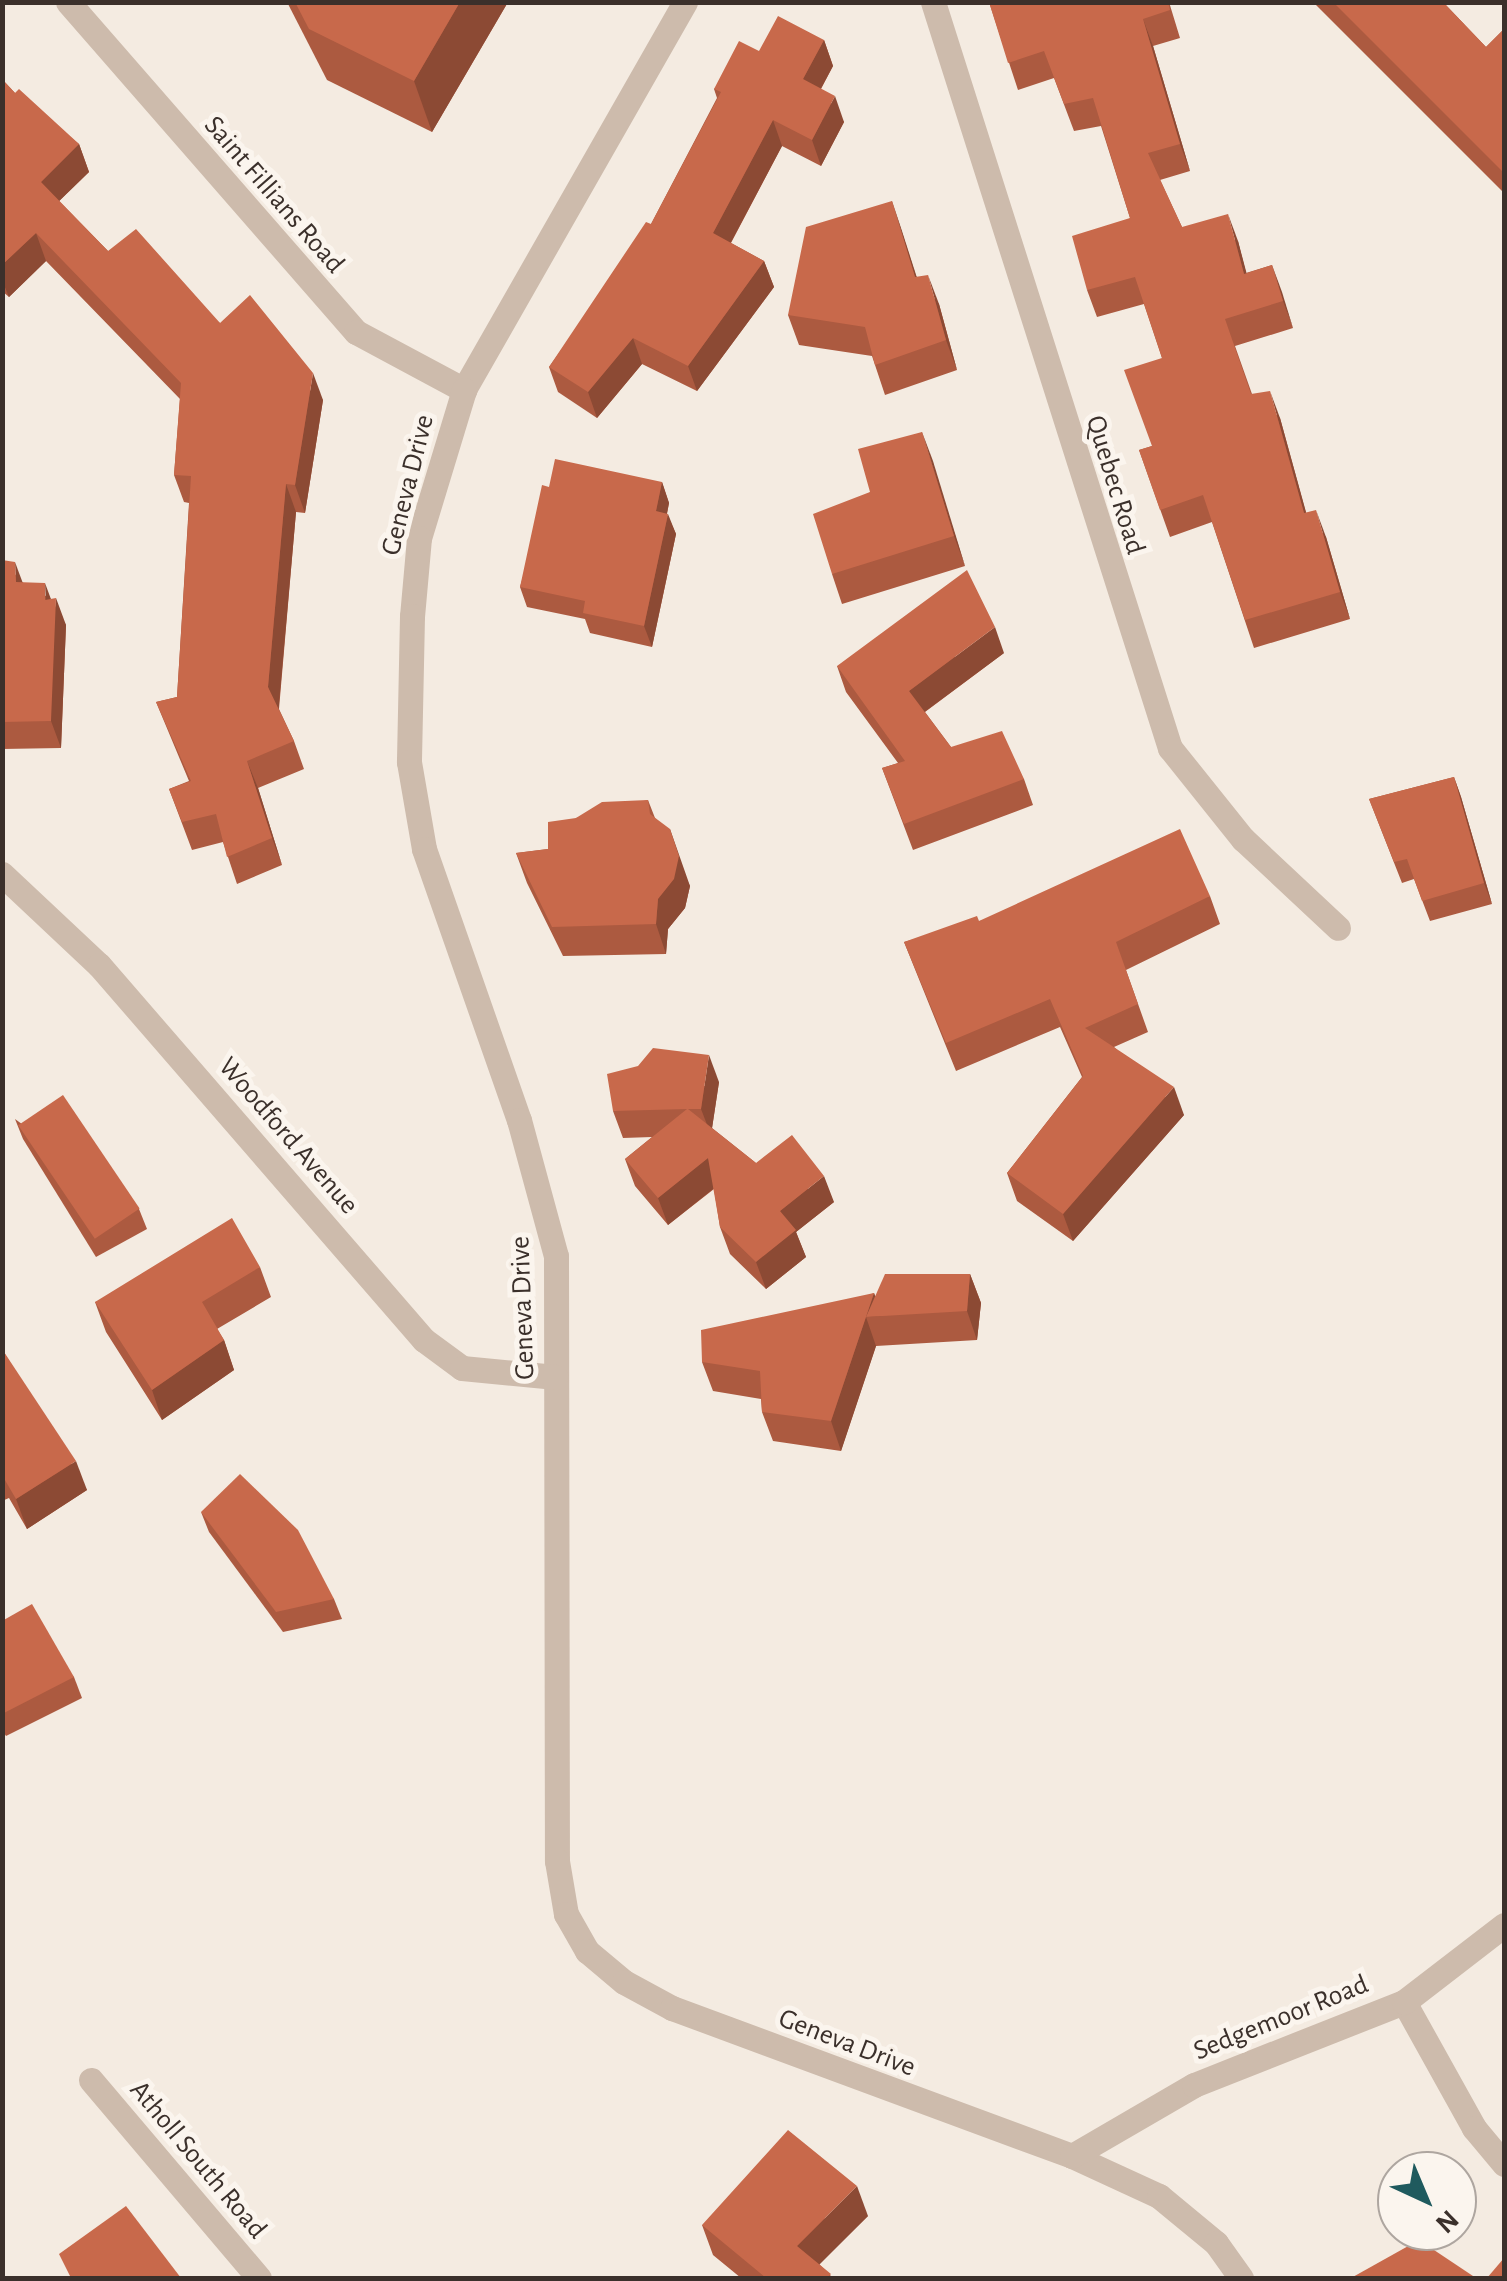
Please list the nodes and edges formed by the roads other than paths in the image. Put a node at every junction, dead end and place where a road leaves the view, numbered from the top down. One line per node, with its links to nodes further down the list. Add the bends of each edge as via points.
1 (68, 2): 4 (street, Saint Fillians Road, via 356,332)
2 (685, 2): 4 (street, Geneva Drive)
3 (933, 2): 6 (street, Quebec Road, via 1170,748 1243,839)
4 (464, 390): 7 (street, Geneva Drive, via 420,538 409,762 424,849 550,1222)
5 (2, 874): 7 (street, Woodford Avenue, via 99,965 424,1340 462,1368)
6 (1338, 928)
7 (556, 1377): 11 (street, Geneva Drive, via 556,1861 566,1914 587,1951 624,1982 672,2008)
8 (1504, 1925): 9 (street, Sedgemoor Road)
9 (1404, 2002): 11 (street, Sedgemoor Road, via 1194,2085); 12 (street, via 1474,2128)
10 (91, 2080): 13 (street, Atholl South Road)
11 (1072, 2156): 14 (street, Geneva Drive, via 1159,2196 1216,2243)
12 (1504, 2164)
13 (259, 2278)
14 (1241, 2278)

